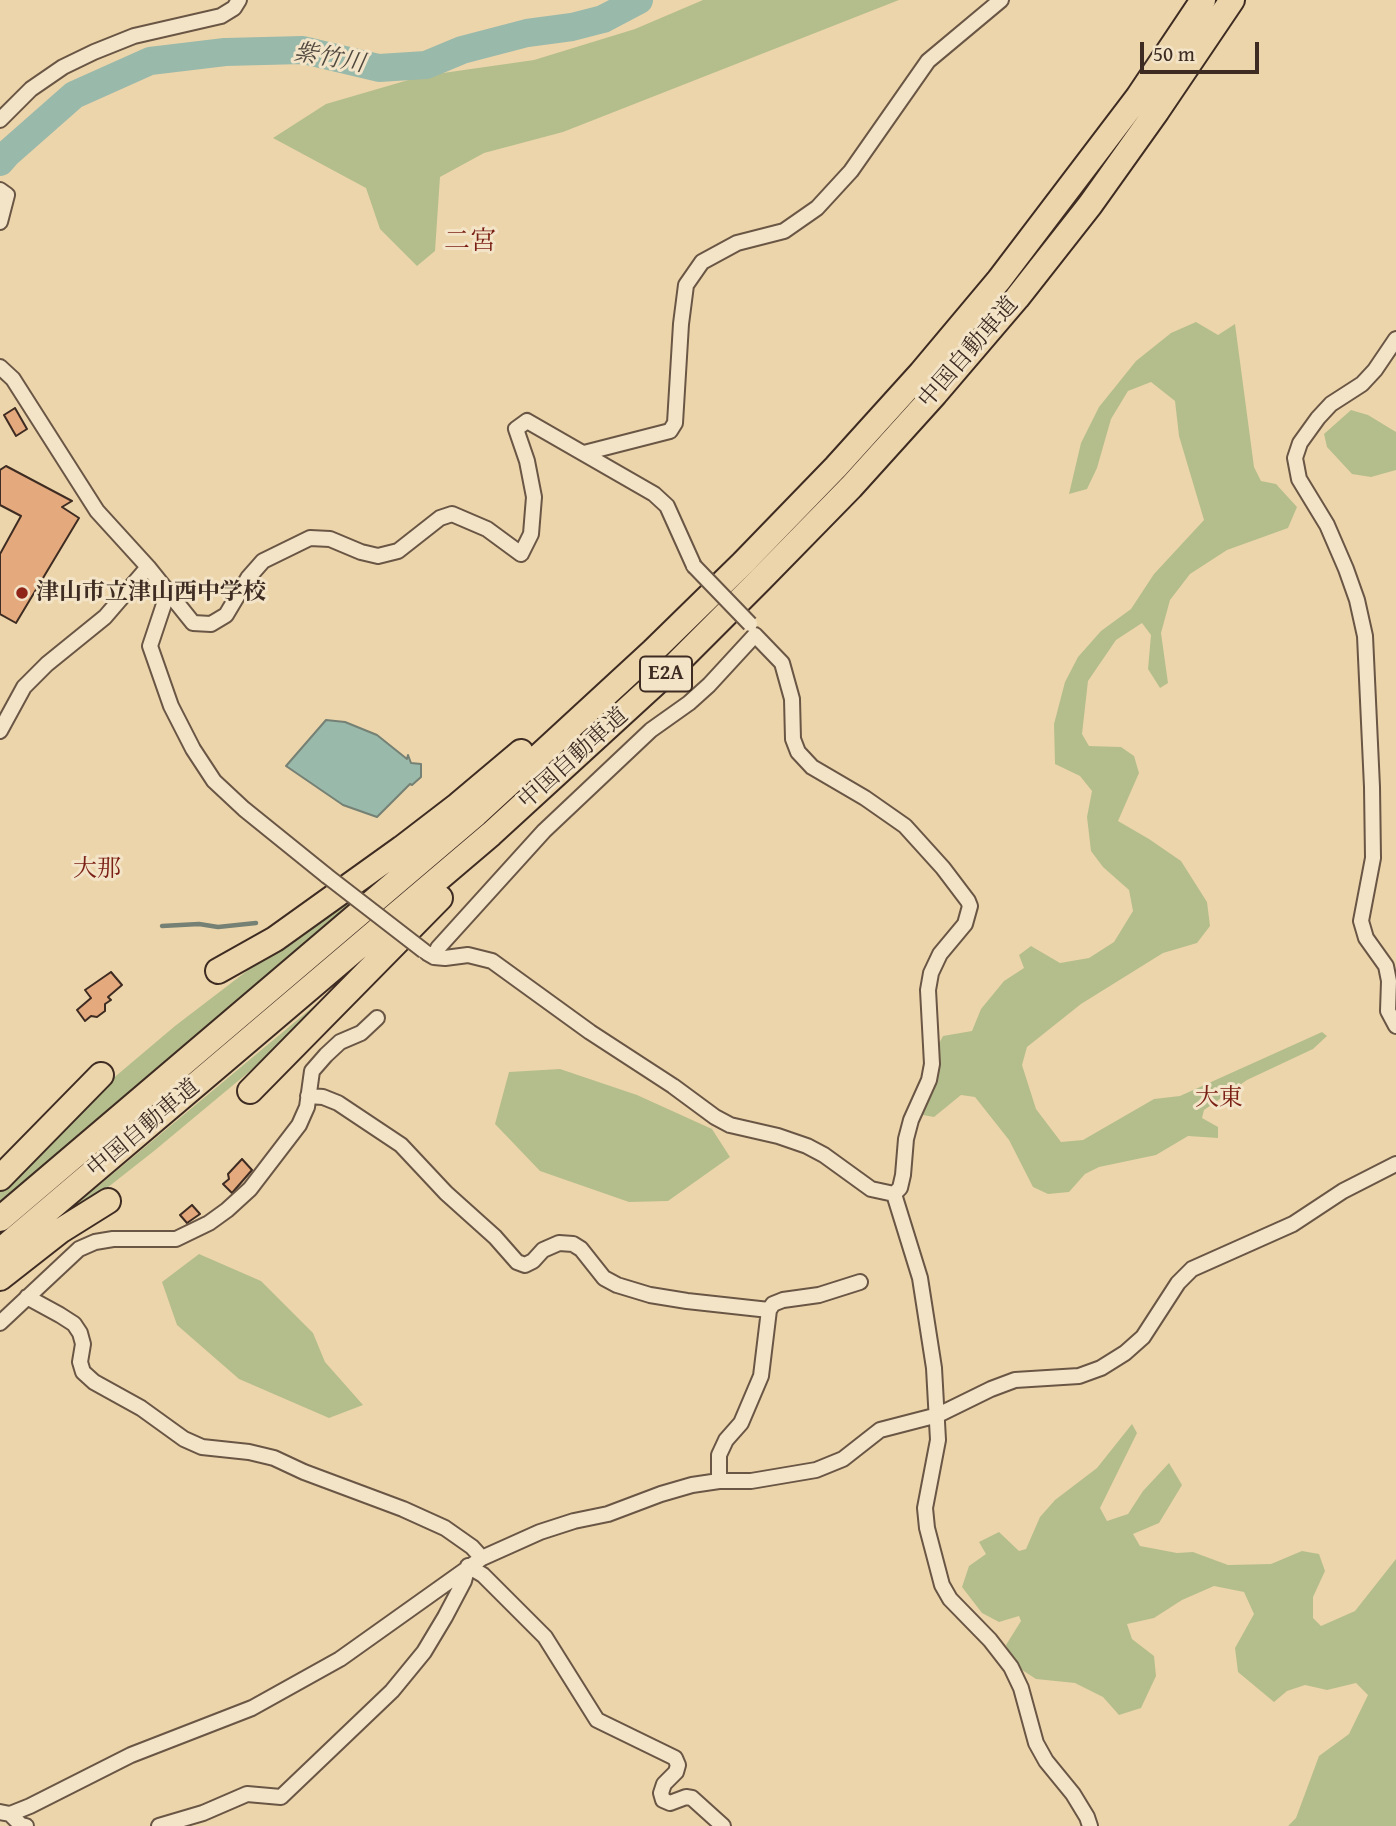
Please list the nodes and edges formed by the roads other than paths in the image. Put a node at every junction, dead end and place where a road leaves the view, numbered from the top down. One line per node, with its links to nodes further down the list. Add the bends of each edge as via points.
1 (239, 0): 5 (street, via 221,16 134,36 74,62 31,89)
2 (1001, 0): 10 (street, via 929,61 851,171 817,208 784,231 737,243 702,262 687,285 676,423 670,430)
3 (1203, 0): 14 (highway, 中国自動車道 / E2A, via 1069,190 921,373 744,563)
4 (1232, 0): 16 (highway, 中国自動車道 / E2A, via 1090,205 935,394 760,580)
5 (0, 120)
6 (3, 193): 7 (street)
7 (0, 222)
8 (1396, 339): 20 (street, via 1362,384 1318,418 1295,458 1299,479 1327,525 1346,569 1364,636 1373,858 1361,921 1366,938 1386,966 1388,1011)
9 (0, 367): 11 (street, via 13,379 97,510)
10 (584, 453): 12 (street, via 527,421 516,429 534,497 531,534 521,554 486,529 452,514 398,551 378,556 330,539 310,538 263,561 226,615 211,624 193,623); 13 (street, bridge, via 667,506 694,566)
11 (148, 567): 12 (street); 15 (street, via 105,617 24,687)
12 (168, 592): 17 (street, bridge, via 150,646 171,706 214,781)
13 (753, 629): 17 (street, via 709,685 651,730 544,831); 26 (street, via 782,663 798,752 812,767 905,826 970,906 965,924 940,954 932,973 932,1064 911,1120 903,1175)
14 (628, 676): 18 (highway, via 577,703 458,805 354,883 275,939); 28 (highway, 中国自動車道 / E2A, via 476,814)
15 (0, 731)
16 (580, 755): 22 (highway); 29 (highway, 中国自動車道 / E2A, via 401,913)
17 (429, 954): 26 (street, via 468,954 492,961 715,1117 807,1146 871,1189)
18 (218, 971)
19 (377, 1018): 23 (street, via 326,1055 312,1071)
20 (1396, 1026)
21 (101, 1076): 25 (highway)
22 (250, 1091)
23 (308, 1096): 32 (street, via 299,1125 228,1210 176,1239 94,1242); 33 (street, via 338,1103 401,1145 517,1262 525,1265 543,1250 559,1243 573,1244 604,1278 617,1285 650,1295)
24 (1396, 1164): 35 (street, via 1293,1224 1192,1269 1143,1338 1101,1368 1079,1376 1016,1380)
25 (0, 1178)
26 (894, 1194): 35 (street, via 920,1278)
27 (108, 1201): 30 (highway)
28 (0, 1219)
29 (0, 1251)
30 (0, 1278)
31 (860, 1282): 33 (street, via 783,1300)
32 (27, 1297): 34 (street); 37 (street, via 74,1324 83,1344 83,1372 94,1382 184,1439 202,1447 274,1458 403,1508 445,1528)
33 (769, 1310): 36 (street, via 761,1376 741,1423 719,1455)
34 (0, 1323)
35 (938, 1415): 36 (street, via 880,1430 843,1459 816,1471); 43 (street, via 925,1508 942,1584 1011,1667 1036,1743)
36 (719, 1481): 37 (street, via 540,1532)
37 (482, 1558): 38 (street)
38 (468, 1566): 39 (street, via 298,1684 252,1708 131,1755 30,1806); 41 (street, via 424,1652 355,1729 281,1797 247,1794); 42 (street, via 483,1575 545,1637 597,1720 675,1758 678,1765 664,1784 663,1800 692,1798)
39 (5, 1813): 40 (street)
40 (26, 1826)
41 (159, 1826)
42 (723, 1826)
43 (1090, 1826)

